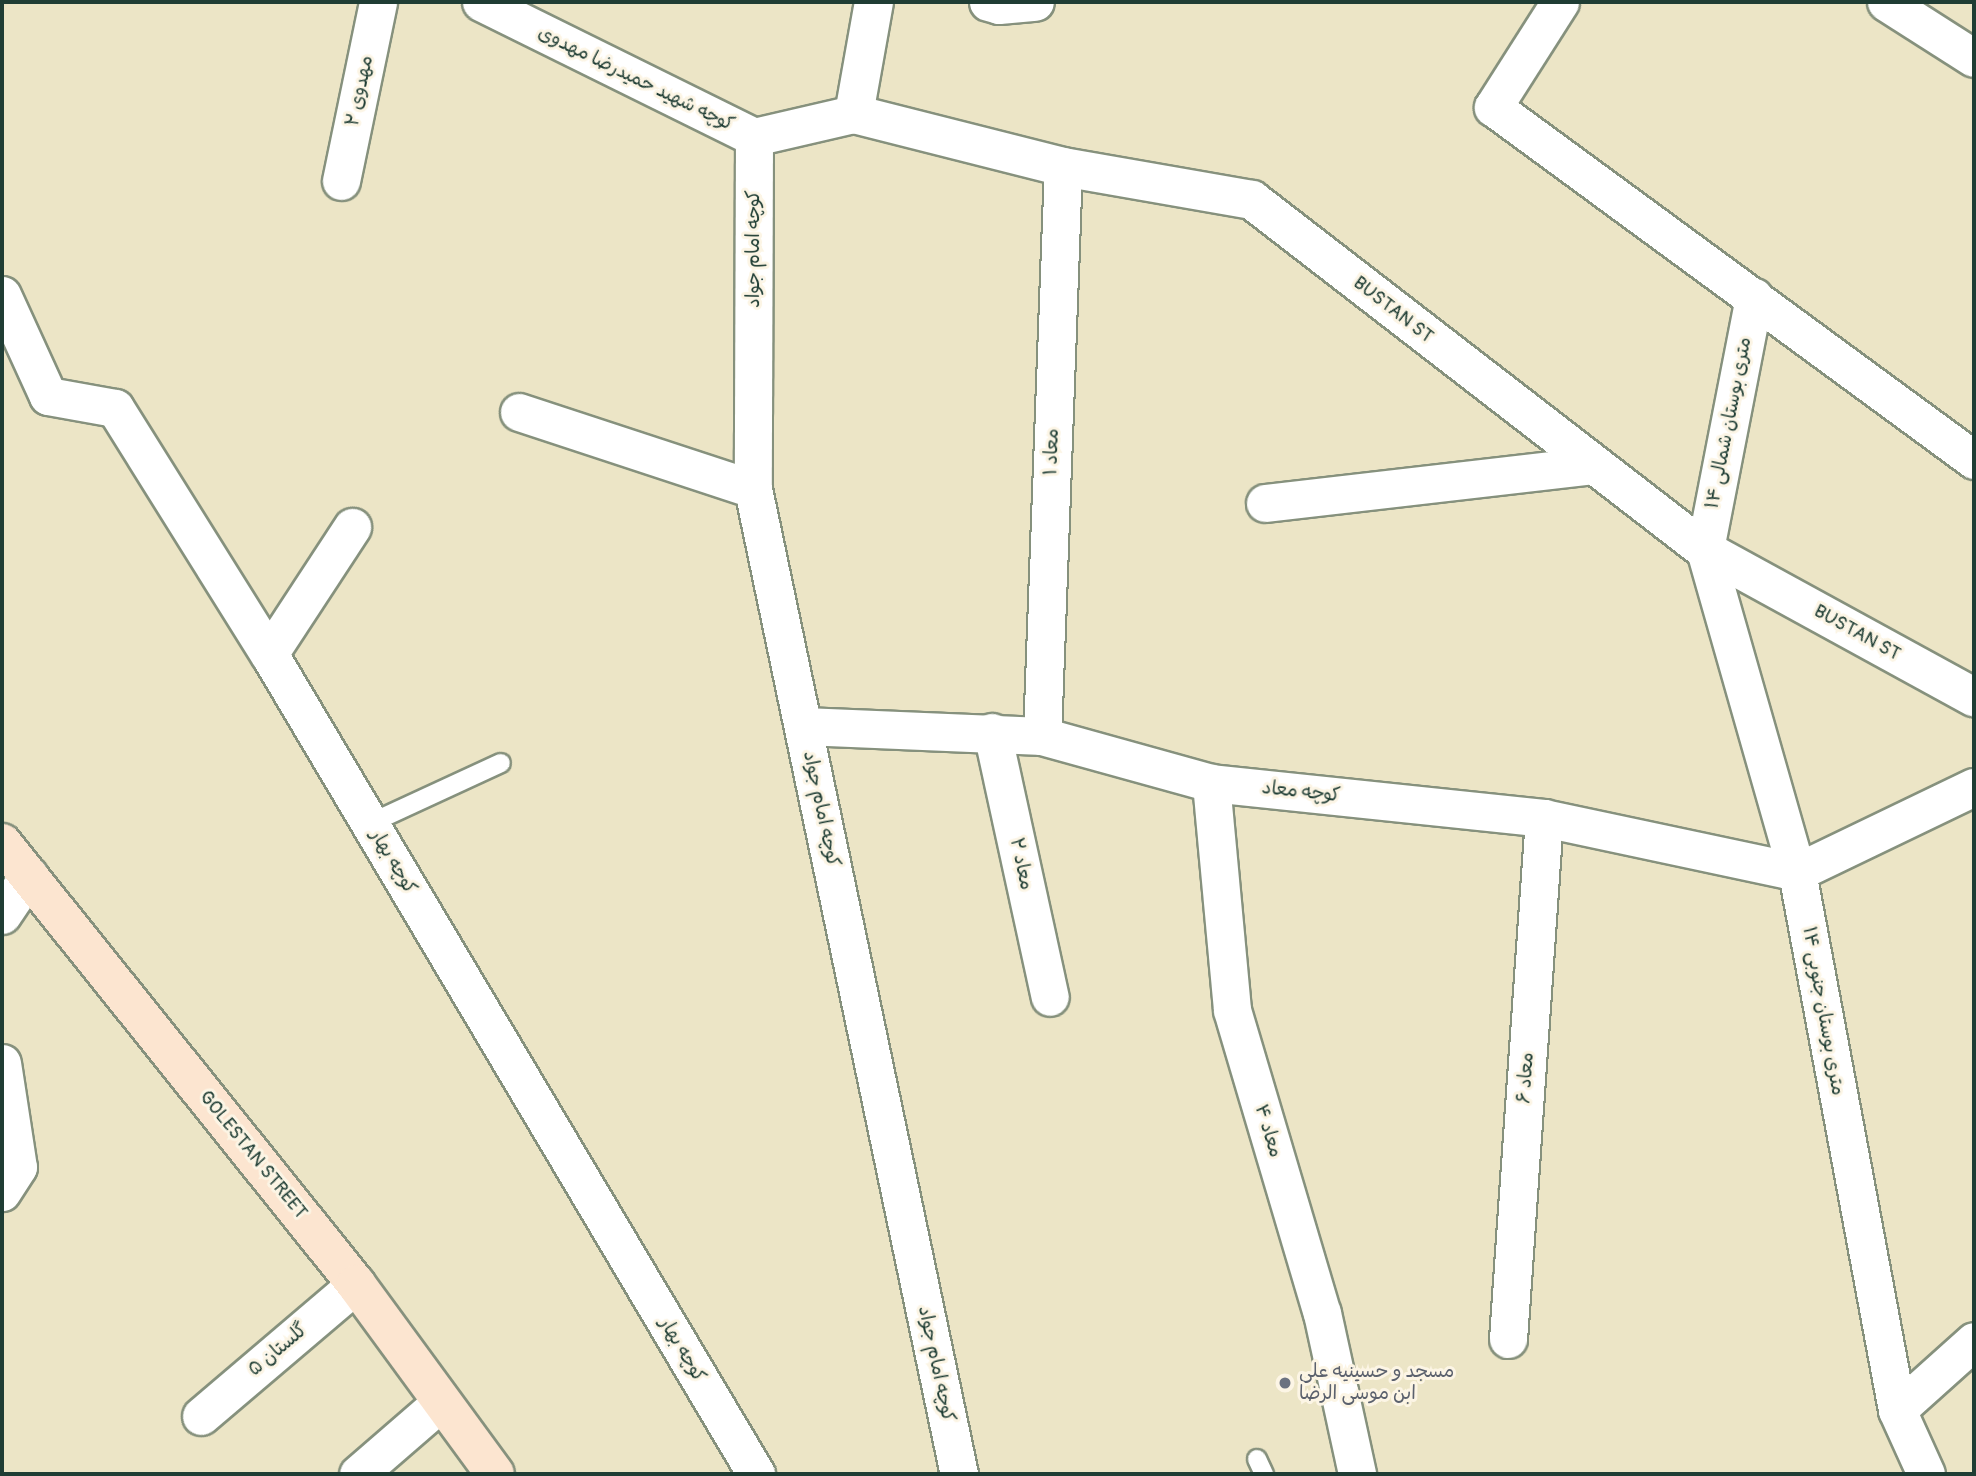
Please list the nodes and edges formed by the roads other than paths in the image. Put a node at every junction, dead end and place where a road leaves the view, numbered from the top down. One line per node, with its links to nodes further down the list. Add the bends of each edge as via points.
1 (378, 2): 12 (street, مهدوی ۲)
2 (481, 2): 10 (street, کوچه شهید حمیدرضا مهدوی)
3 (874, 2): 9 (street)
4 (988, 2): 5 (street)
5 (1035, 2)
6 (1560, 2): 14 (street, via 1493,107)
7 (1886, 2): 8 (street)
8 (1974, 58)
9 (855, 114): 10 (street); 11 (street, BUSTAN ST)
10 (754, 137): 18 (street, کوچه امام جواد)
11 (1063, 167): 17 (street, BUSTAN ST, via 1252,200); 26 (street, معاد ۱)
12 (341, 181)
13 (2, 295): 22 (street, کوچه بهار, via 48,396 115,408)
14 (1755, 297): 16 (street); 21 (street, ۱۴ متری بوستان شمالی)
15 (519, 412): 18 (street)
16 (1974, 460)
17 (1592, 465): 19 (street); 21 (street, BUSTAN ST)
18 (753, 489): 24 (street, کوچه امام جواد)
19 (1265, 503)
20 (352, 527): 22 (street)
21 (1704, 550): 23 (street, BUSTAN ST); 33 (street, ۱۴ متری بوستان جنوبی)
22 (269, 654): 31 (street, کوچه بهار)
23 (1974, 697)
24 (804, 726): 25 (street, کوچه معاد); 48 (street, کوچه امام جواد)
25 (992, 732): 26 (street, کوچه معاد); 36 (street, معاد ۲)
26 (1042, 736): 28 (street, کوچه معاد)
27 (501, 763): 31 (lane)
28 (1211, 783): 30 (street, کوچه معاد); 49 (street, معاد ۴, via 1232,1010 1322,1312)
29 (1974, 787): 33 (street)
30 (1544, 817): 33 (street, کوچه معاد); 40 (street, معاد ۶)
31 (371, 823): 47 (street, کوچه بهار)
32 (2, 843): 34 (main road, GOLESTAN STREET)
33 (1797, 872): 43 (street, ۱۴ متری بوستان جنوبی)
34 (29, 875): 35 (street); 39 (main road, GOLESTAN STREET)
35 (2, 915)
36 (1050, 997)
37 (2, 1063): 38 (street, via 18,1167)
38 (2, 1192)
39 (356, 1283): 42 (main road, GOLESTAN STREET); 44 (street, گلستان ۵)
40 (1508, 1339)
41 (1974, 1341): 43 (street)
42 (441, 1402): 45 (street); 46 (main road, GOLESTAN STREET)
43 (1897, 1410): 50 (street, ۱۴ متری بوستان جنوبی)
44 (201, 1416)
45 (358, 1474)
46 (495, 1474)
47 (756, 1474)
48 (959, 1474)
49 (1357, 1474)
50 (1926, 1474)

